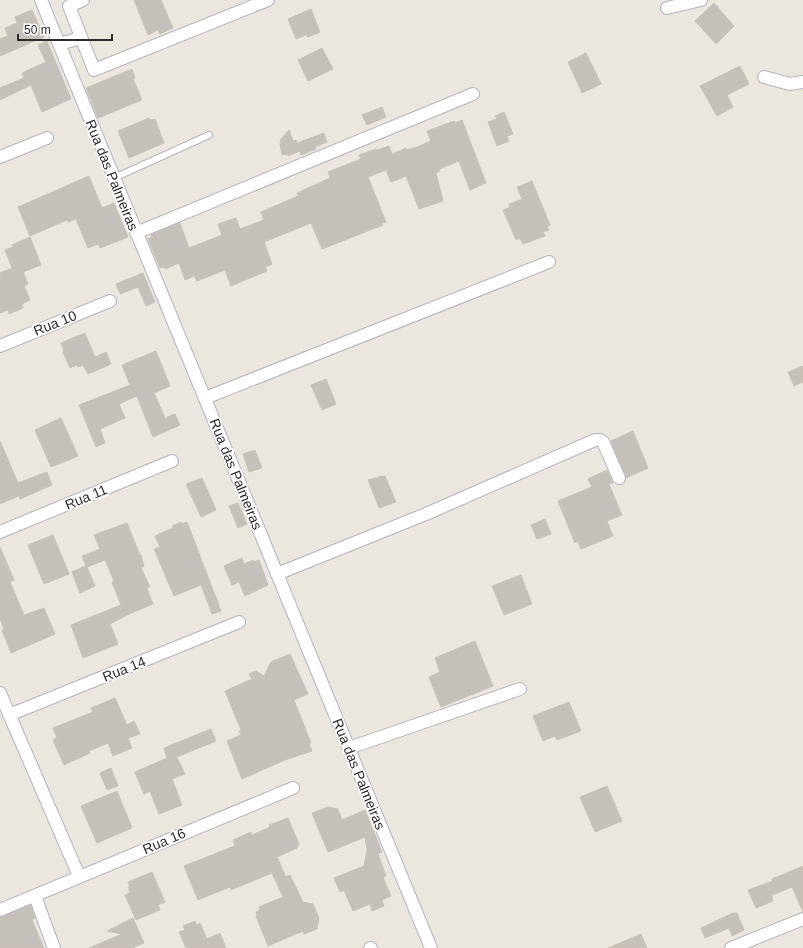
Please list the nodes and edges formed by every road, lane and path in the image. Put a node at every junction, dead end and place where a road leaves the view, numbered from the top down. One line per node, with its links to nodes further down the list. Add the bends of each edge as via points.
1 (41, 0): 7 (street, Rua das Palmeiras)
2 (83, 0): 6 (street, via 68,6)
3 (268, 0): 6 (street, via 94,70)
4 (701, 0): 5 (street)
5 (667, 8)
6 (81, 38): 7 (street)
7 (59, 44): 14 (street, Rua das Palmeiras)
8 (764, 77): 9 (street, via 790,84)
9 (803, 82)
10 (473, 94): 15 (street)
11 (209, 135): 14 (lane)
12 (47, 138): 13 (street)
13 (0, 157)
14 (114, 178): 15 (street, Rua das Palmeiras)
15 (136, 233): 19 (street, Rua das Palmeiras)
16 (549, 262): 19 (street)
17 (110, 301): 18 (street, Rua 10)
18 (0, 346)
19 (205, 398): 23 (street, Rua das Palmeiras)
20 (172, 461): 22 (street, Rua 11)
21 (619, 478): 23 (street, via 604,442 596,440 426,514)
22 (0, 532)
23 (277, 574): 28 (street, Rua das Palmeiras)
24 (239, 622): 27 (street, Rua 14)
25 (520, 689): 28 (street)
26 (0, 693): 27 (street)
27 (9, 715): 30 (street)
28 (349, 748): 35 (street, Rua das Palmeiras)
29 (293, 788): 30 (street, Rua 16)
30 (79, 876): 31 (street, Rua 16)
31 (35, 896): 32 (street, Rua 16); 34 (street)
32 (0, 910)
33 (803, 919): 36 (street)
34 (54, 948)
35 (431, 948)
36 (731, 948)

